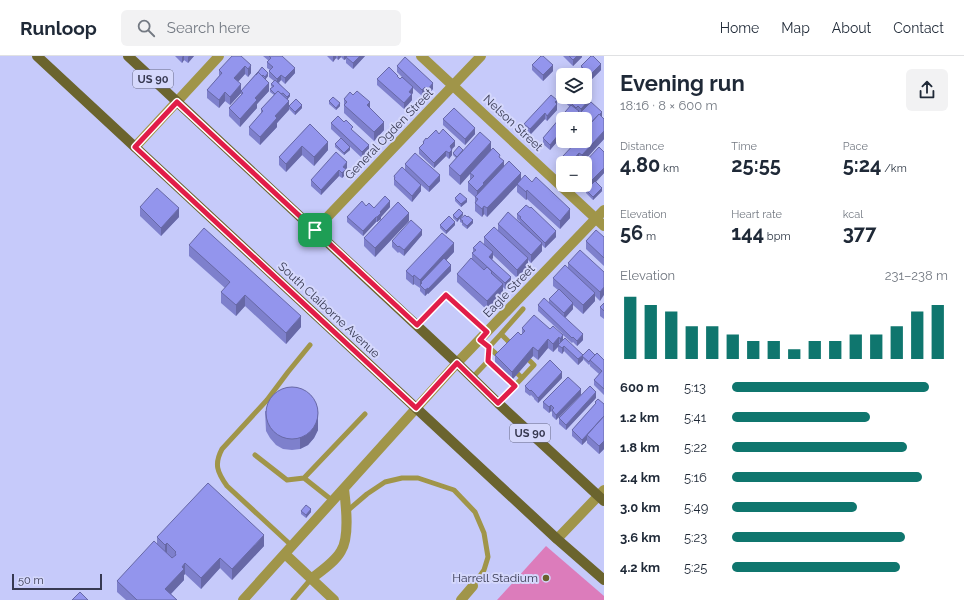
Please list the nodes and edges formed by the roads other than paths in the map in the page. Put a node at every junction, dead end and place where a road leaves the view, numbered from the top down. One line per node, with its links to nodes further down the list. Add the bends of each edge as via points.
1 (37, 56): 8 (main road, South Claiborne Avenue)
2 (128, 56): 7 (main road, US 90)
3 (219, 56): 7 (street)
4 (421, 56): 6 (street, Nelson Street)
5 (481, 56): 6 (street, General Ogden Street)
6 (453, 86): 10 (street, Nelson Street); 12 (street, General Ogden Street)
7 (177, 102): 8 (street); 12 (main road, US 90)
8 (135, 147): 30 (main road, South Claiborne Avenue)
9 (604, 210): 10 (street, Eagle Street)
10 (596, 219): 11 (street, Nelson Street); 14 (street, Eagle Street)
11 (604, 226)
12 (315, 230): 15 (main road, US 90)
13 (523, 309): 14 (lane)
14 (511, 314): 16 (lane); 17 (street, Eagle Street)
15 (417, 325): 17 (lane, via 446,295); 24 (main road, US 90)
16 (501, 334): 19 (lane); 20 (lane)
17 (484, 336): 20 (lane); 24 (street, Eagle Street)
18 (310, 345): 39 (lane, via 218,457 220,476 227,486)
19 (512, 345)
20 (489, 347): 21 (lane); 23 (lane)
21 (501, 358)
22 (529, 360): 27 (lane, via 534,365)
23 (488, 361): 26 (lane); 28 (lane)
24 (457, 363): 26 (main road, US 90); 30 (street, Eagle Street)
25 (518, 374): 27 (lane)
26 (472, 378): 29 (main road, US 90)
27 (522, 378): 28 (lane)
28 (515, 386): 29 (lane)
29 (498, 403): 35 (main road, US 90)
30 (416, 408): 34 (street, Eagle Street); 38 (main road, South Claiborne Avenue)
31 (365, 414): 33 (lane)
32 (255, 455): 33 (lane, via 287,480)
33 (304, 478): 36 (lane)
34 (344, 489): 36 (street, Eagle Street); 37 (street)
35 (602, 496): 38 (street)
36 (333, 501): 39 (street, Eagle Street)
37 (346, 513): 41 (street, via 344,545 341,552); 43 (lane, via 385,482 402,478 418,478 454,490 475,512 484,533 488,557 484,570)
38 (557, 539): 42 (main road, South Claiborne Avenue)
39 (292, 546): 40 (street, Eagle Street)
40 (285, 554): 41 (street); 44 (street, Eagle Street)
41 (311, 579): 45 (lane); 46 (street)
42 (604, 580)
43 (474, 586): 47 (street)
44 (243, 600)
45 (293, 600)
46 (334, 600)
47 (461, 600)

